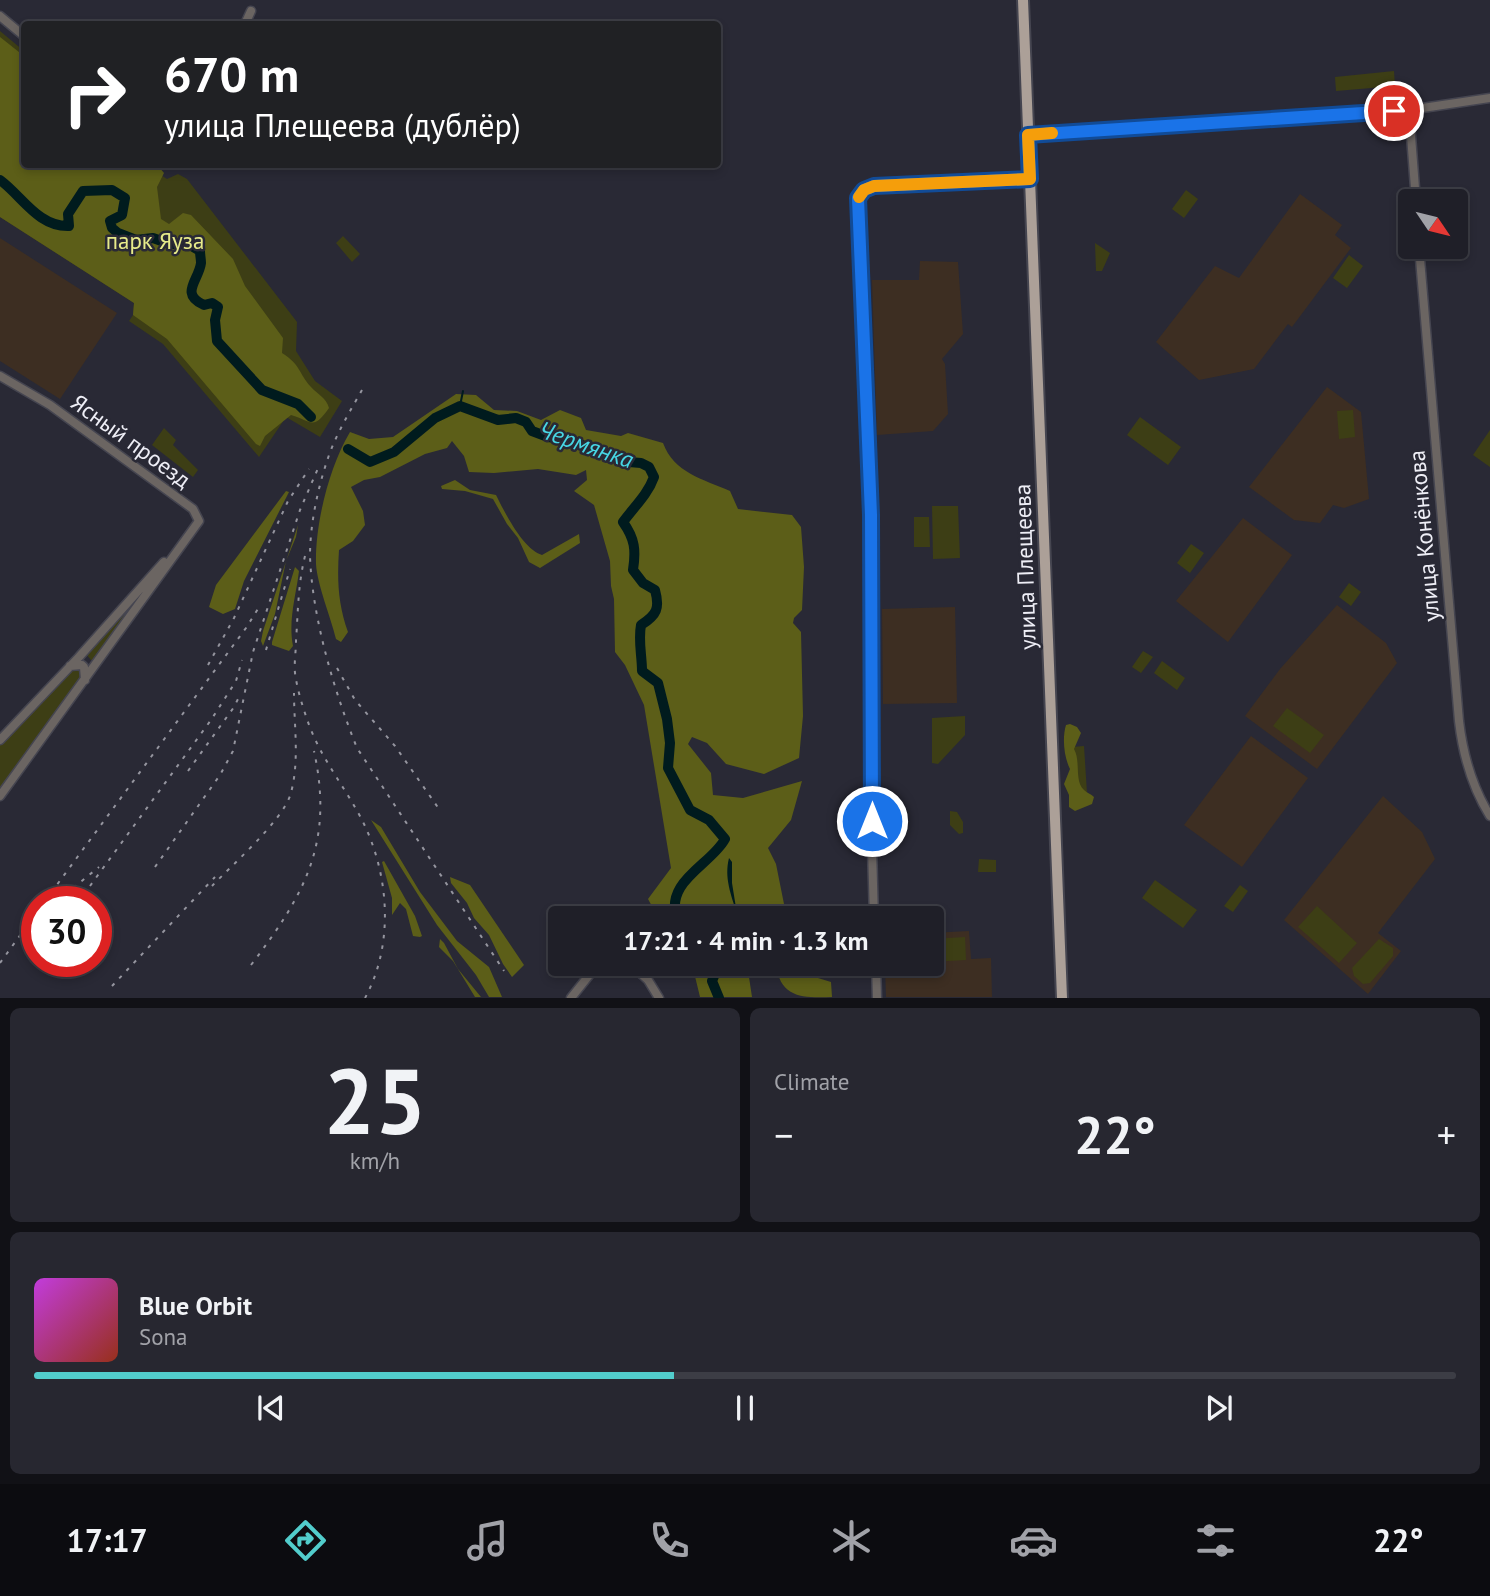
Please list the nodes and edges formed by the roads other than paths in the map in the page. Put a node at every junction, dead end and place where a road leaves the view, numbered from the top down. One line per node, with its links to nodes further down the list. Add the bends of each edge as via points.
1 (1023, 0): 8 (main road, улица Плещеева)
2 (251, 11): 4 (street)
3 (0, 16): 5 (street)
4 (246, 21)
5 (21, 34)
6 (1490, 98): 7 (street)
7 (1409, 110): 8 (street); 10 (street)
8 (1028, 135): 9 (main road, улица Плещеева)
9 (1030, 179): 21 (street, via 874,186 858,198 871,515); 28 (main road, улица Плещеева)
10 (1415, 189)
11 (1420, 259): 20 (street, улица Конёнкова, via 1459,721 1474,785)
12 (0, 376): 13 (street, Ясный проезд, via 50,405 193,509 199,521)
13 (173, 554): 14 (street); 15 (street)
14 (85, 651): 15 (street, via 86,660); 16 (street)
15 (99, 661): 17 (street)
16 (70, 666): 17 (street, via 82,665); 18 (street)
17 (85, 680): 19 (street)
18 (0, 740)
19 (0, 796)
20 (1490, 817)
21 (874, 906)
22 (588, 976): 25 (street)
23 (644, 976): 26 (street)
24 (876, 976): 27 (street)
25 (571, 998)
26 (659, 998)
27 (877, 998)
28 (1062, 998)

